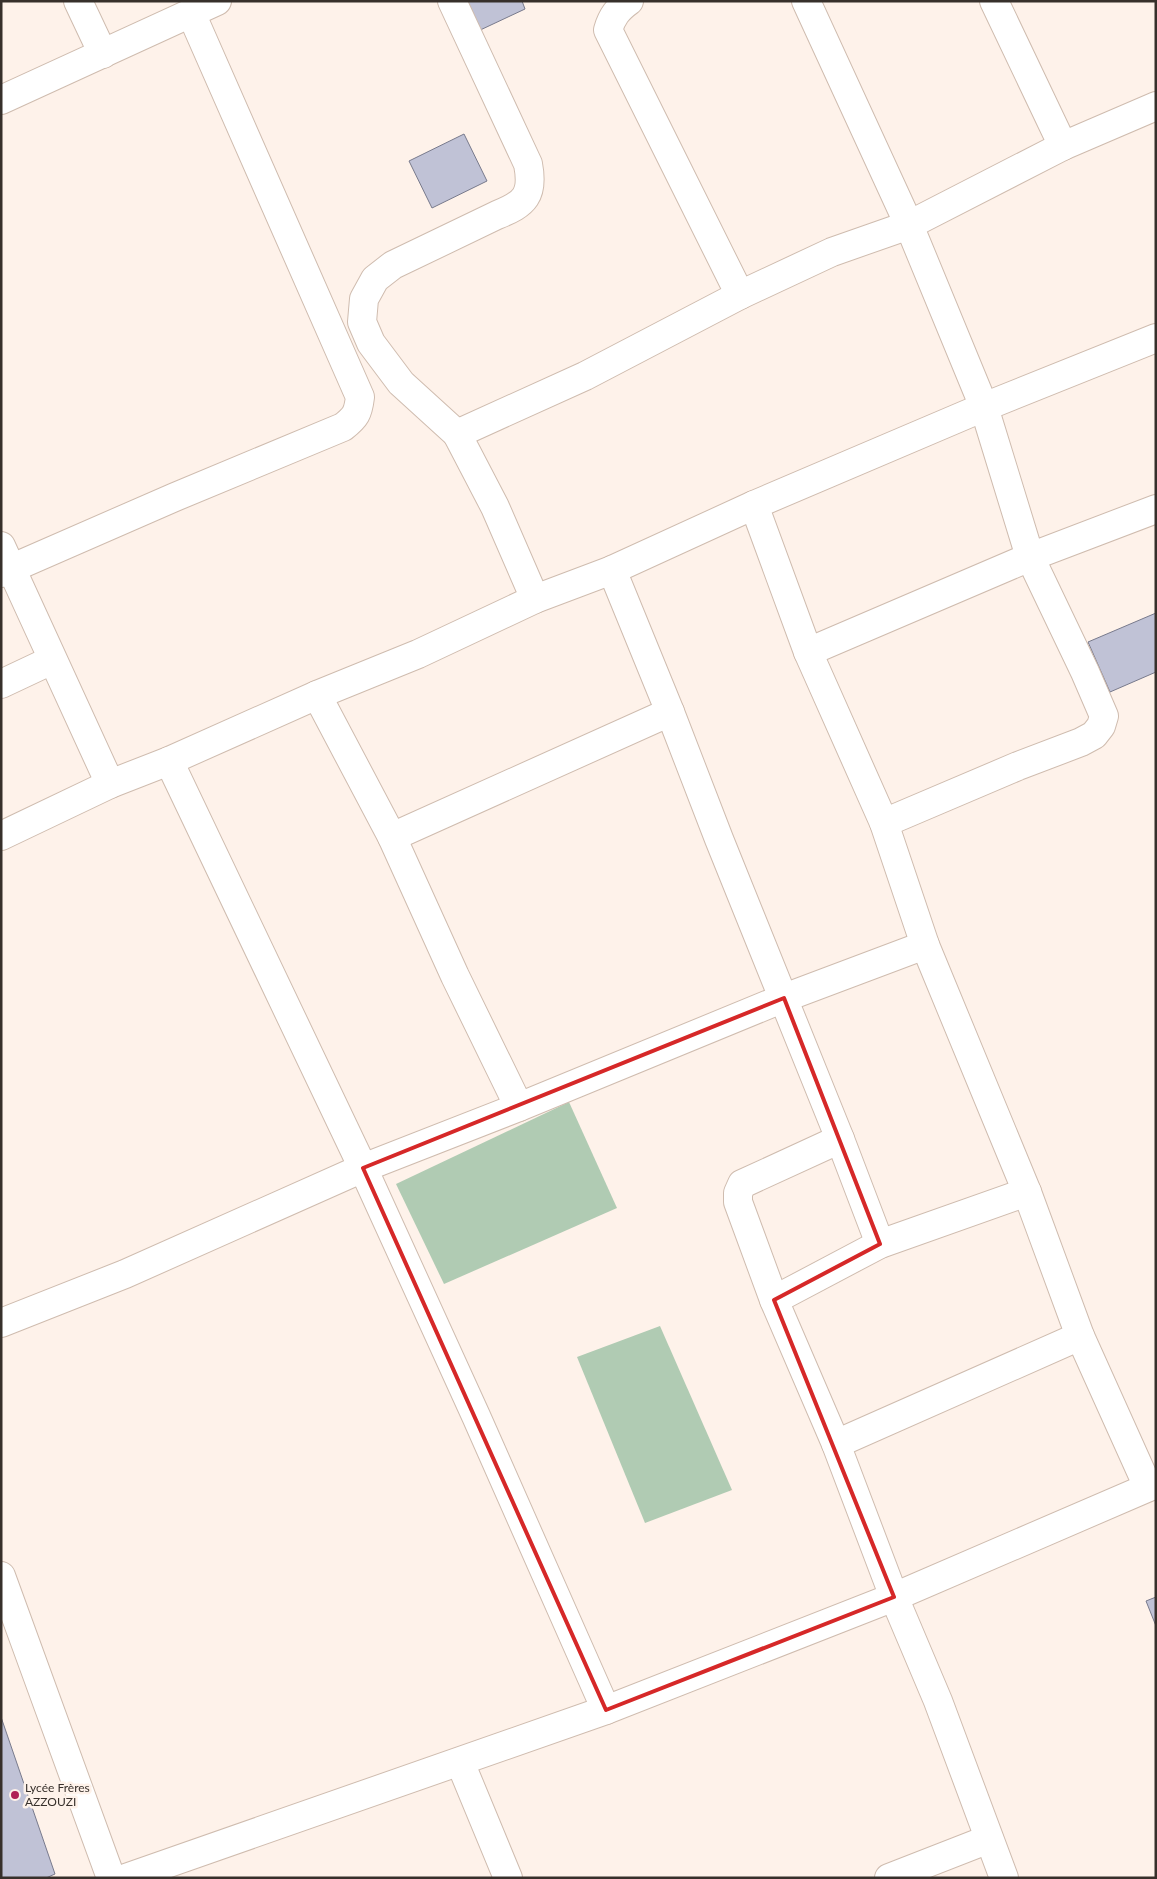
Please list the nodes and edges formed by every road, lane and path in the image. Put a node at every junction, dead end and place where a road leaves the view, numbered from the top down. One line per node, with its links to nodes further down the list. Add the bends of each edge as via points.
1 (78, 1): 8 (street)
2 (217, 1): 7 (street)
3 (452, 1): 16 (street, via 528,164 531,176 528,190 524,200 515,208 393,265 375,279 364,299 362,322 371,343 401,383)
4 (629, 1): 13 (street, via 618,9 608,30)
5 (806, 1): 12 (street)
6 (994, 1): 11 (street)
7 (192, 13): 8 (street); 20 (street, via 360,397 359,407 354,418 344,427 175,497)
8 (103, 54): 9 (street)
9 (1, 100)
10 (1156, 106): 11 (street)
11 (1063, 146): 12 (street)
12 (910, 225): 13 (street, via 832,252); 15 (street)
13 (740, 295): 16 (street, via 584,376)
14 (1156, 338): 15 (street)
15 (984, 407): 17 (street); 19 (street)
16 (457, 434): 22 (street)
17 (754, 505): 21 (street); 23 (street)
18 (1156, 509): 19 (street)
19 (1030, 557): 23 (street); 30 (street, via 1096,696 1104,716 1101,726 1081,742)
20 (5, 562): 24 (street)
21 (612, 570): 22 (street); 27 (street)
22 (535, 599): 26 (street, via 418,654)
23 (808, 652): 30 (street)
24 (52, 660): 25 (street); 29 (street)
25 (1, 684)
26 (317, 695): 28 (street); 32 (street)
27 (670, 712): 32 (street); 34 (street)
28 (169, 761): 29 (street); 37 (street)
29 (110, 784): 31 (street)
30 (884, 823): 33 (street)
31 (1, 836)
32 (392, 837): 35 (street, via 455,976)
33 (925, 945): 34 (street); 38 (street)
34 (784, 998): 35 (street); 36 (street)
35 (520, 1107): 37 (street)
36 (840, 1139): 39 (street); 40 (street, via 742,1184 738,1193 738,1202)
37 (363, 1168): 41 (street, via 125,1274); 47 (street)
38 (1026, 1192): 39 (street); 42 (street)
39 (880, 1244): 40 (street)
40 (774, 1300): 43 (street)
41 (1, 1323)
42 (1080, 1336): 43 (street); 44 (street)
43 (836, 1444): 46 (street)
44 (1152, 1486): 46 (street)
45 (1, 1576): 50 (street)
46 (894, 1596): 47 (street); 49 (street, via 938,1701)
47 (606, 1710): 48 (street)
48 (460, 1762): 51 (street); 52 (street)
49 (989, 1839): 53 (street); 54 (street)
50 (111, 1878)
51 (126, 1878)
52 (508, 1878)
53 (889, 1878)
54 (1004, 1878)

